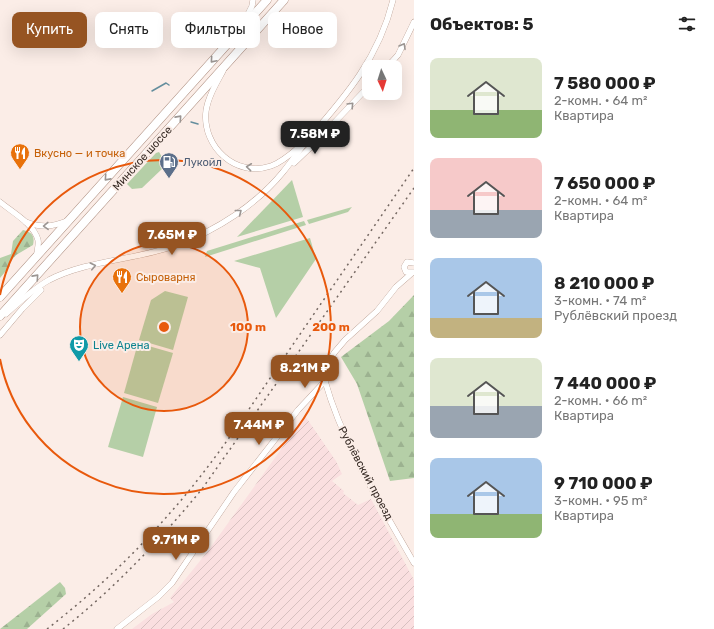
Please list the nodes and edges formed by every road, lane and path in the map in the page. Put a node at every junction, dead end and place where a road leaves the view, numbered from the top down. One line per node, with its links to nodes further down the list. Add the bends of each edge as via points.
1 (253, 0): 5 (street)
2 (267, 0): 6 (highway, Минское шоссе)
3 (284, 0): 10 (highway, Минское шоссе)
4 (393, 0): 12 (street, via 380,41 370,60 352,87)
5 (249, 12)
6 (256, 12)
7 (414, 22): 9 (street, one-way to 7, via 401,49)
8 (223, 48): 16 (highway, Минское шоссе, one-way to 16)
9 (392, 60)
10 (227, 64): 12 (street, one-way to 10, via 281,161 260,168 240,166 222,156 211,140 206,110); 25 (highway, Минское шоссе, one-way to 10)
11 (362, 93): 13 (street, one-way to 11)
12 (308, 140): 13 (street)
13 (283, 173): 21 (street, one-way to 13, via 176,246 201,235 225,223 263,193)
14 (0, 202): 15 (street)
15 (24, 221): 16 (street, one-way to 15, via 48,227); 17 (street, via 38,241)
16 (68, 221): 17 (highway, Минское шоссе)
17 (37, 255): 24 (highway, Минское шоссе)
18 (414, 257): 20 (street)
19 (414, 263): 20 (street)
20 (405, 264): 22 (street, via 406,272); 23 (street)
21 (73, 272): 26 (street, via 58,276 38,287); 27 (street, via 38,292)
22 (413, 272): 23 (street)
23 (396, 287): 28 (street, via 377,312 334,353 326,370)
24 (0, 296)
25 (0, 316)
26 (0, 320)
27 (0, 335)
28 (325, 381): 29 (street, Рублёвский проезд, via 341,427); 30 (street, via 298,410 234,492 172,583 158,598)
29 (414, 563)
30 (117, 629)

